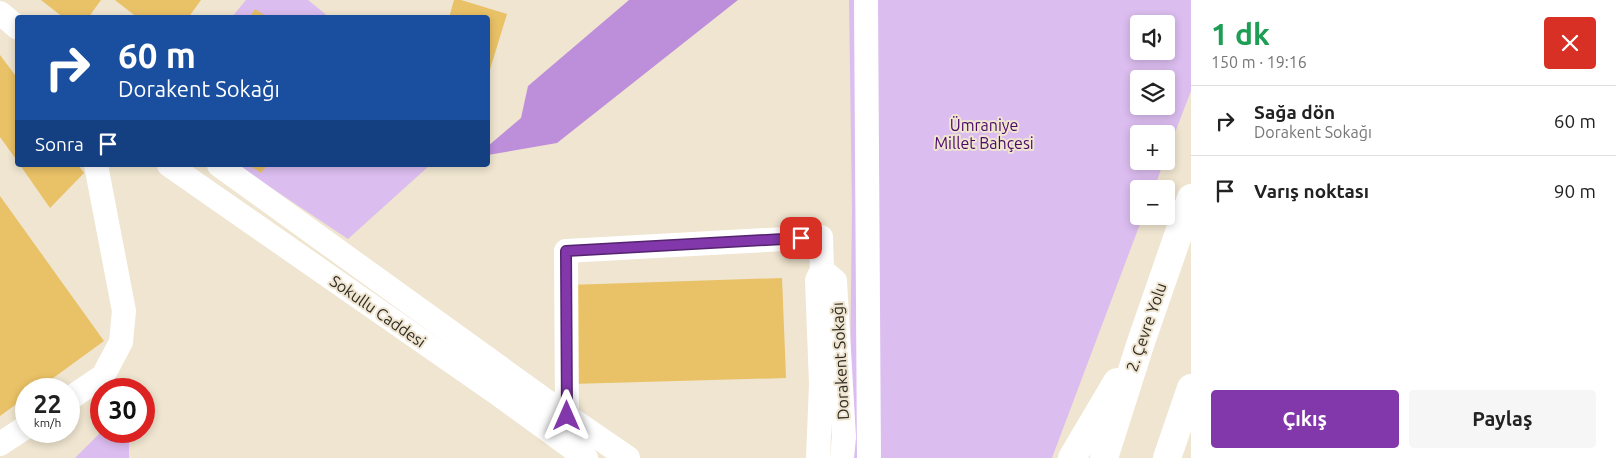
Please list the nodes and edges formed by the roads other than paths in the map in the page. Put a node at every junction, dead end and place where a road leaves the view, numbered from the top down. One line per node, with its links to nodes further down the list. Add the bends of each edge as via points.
1 (866, 0): 21 (street)
2 (0, 13): 3 (street)
3 (15, 26)
4 (96, 167): 13 (street, via 124,311 121,342 103,376)
5 (172, 167): 9 (street, Sokullu Caddesi)
6 (222, 167): 8 (street, Sokullu Caddesi)
7 (1191, 198): 11 (highway, 2. Çevre Yolu)
8 (337, 250): 9 (street); 14 (street, Sokullu Caddesi)
9 (319, 269): 14 (street, Sokullu Caddesi)
10 (822, 270): 14 (street, Dorakent Sokağı, via 821,237 566,251); 19 (street, Dorakent Sokağı, via 817,280); 20 (street, Dorakent Sokağı, via 835,281 844,437)
11 (1141, 342): 22 (highway); 23 (highway, 2. Çevre Yolu)
12 (1191, 388): 24 (highway)
13 (80, 392)
14 (560, 425): 17 (street, Sokullu Caddesi); 18 (street, Sokullu Caddesi)
15 (15, 434): 16 (street)
16 (0, 444)
17 (586, 458)
18 (628, 458)
19 (818, 458)
20 (842, 458)
21 (868, 458)
22 (1072, 458)
23 (1104, 458)
24 (1167, 458)

